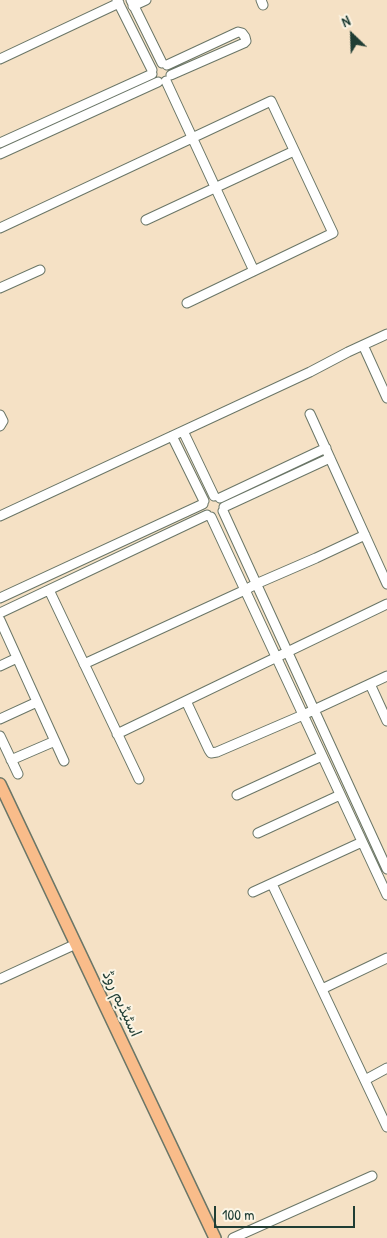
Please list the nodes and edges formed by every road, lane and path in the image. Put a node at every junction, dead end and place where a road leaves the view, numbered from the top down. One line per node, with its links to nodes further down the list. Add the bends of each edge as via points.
1 (146, 0): 3 (street)
2 (118, 2): 4 (street); 6 (street)
3 (132, 3): 5 (street)
4 (0, 58)
5 (165, 64): 6 (street, via 170,68); 6 (street, via 156,65); 6 (street, via 238,32 246,40)
6 (160, 76): 7 (street); 8 (street); 10 (street)
7 (193, 138): 9 (street, via 271,101); 11 (street); 13 (street)
8 (0, 143)
9 (294, 151): 11 (street); 15 (street, via 333,233)
10 (0, 154)
11 (216, 187): 12 (street); 15 (street)
12 (146, 220)
13 (0, 228)
14 (40, 270): 16 (street)
15 (254, 271): 17 (street)
16 (0, 288)
17 (187, 303)
18 (387, 334): 19 (street)
19 (363, 345): 20 (street); 24 (street)
20 (387, 398)
21 (310, 414): 26 (street)
22 (0, 415): 23 (street, via 3,421)
23 (0, 426)
24 (183, 431): 25 (street); 28 (street)
25 (172, 436): 29 (street); 31 (street)
26 (326, 448): 27 (street); 28 (street)
27 (330, 458): 30 (street); 33 (street)
28 (217, 497): 29 (street, via 208,497); 30 (street, via 222,500)
29 (204, 503): 32 (street, via 204,510); 38 (street)
30 (223, 509): 32 (street, via 216,516); 34 (street)
31 (0, 516)
32 (209, 516): 36 (street); 37 (street)
33 (365, 535): 34 (street); 35 (street)
34 (256, 584): 37 (street); 42 (street)
35 (387, 584)
36 (49, 590): 40 (street); 45 (street)
37 (245, 590): 44 (street); 45 (street)
38 (0, 598)
39 (387, 604): 42 (street)
40 (0, 613)
41 (0, 620): 43 (street)
42 (287, 652): 44 (street); 51 (street)
43 (17, 658): 46 (street); 50 (street)
44 (277, 658): 49 (street); 52 (street)
45 (84, 664): 55 (street)
46 (0, 666)
47 (387, 676): 48 (street)
48 (370, 684): 51 (street); 54 (street)
49 (186, 701): 52 (street, via 211,753); 55 (street)
50 (37, 702): 53 (street); 57 (street)
51 (314, 710): 52 (street); 68 (street)
52 (303, 715): 58 (street)
53 (0, 719)
54 (387, 721)
55 (118, 734): 62 (street)
56 (0, 736): 59 (street)
57 (55, 741): 59 (street); 60 (street)
58 (322, 756): 64 (street); 65 (street)
59 (11, 760): 61 (street)
60 (64, 761)
61 (18, 774)
62 (139, 779)
63 (0, 784): 72 (main road, اسٹیڈیم روڈ)
64 (237, 795)
65 (340, 795): 66 (street); 67 (street)
66 (258, 833)
67 (362, 842): 69 (street); 71 (street)
68 (387, 869)
69 (272, 884): 70 (street); 75 (street)
70 (253, 892)
71 (387, 895)
72 (76, 944): 74 (street); 80 (main road, اسٹیڈیم روڈ)
73 (387, 958): 75 (street)
74 (0, 978)
75 (322, 989): 77 (street)
76 (387, 1068): 77 (street)
77 (365, 1080): 78 (street)
78 (387, 1126)
79 (372, 1176): 81 (street)
80 (215, 1238)
81 (233, 1238)

